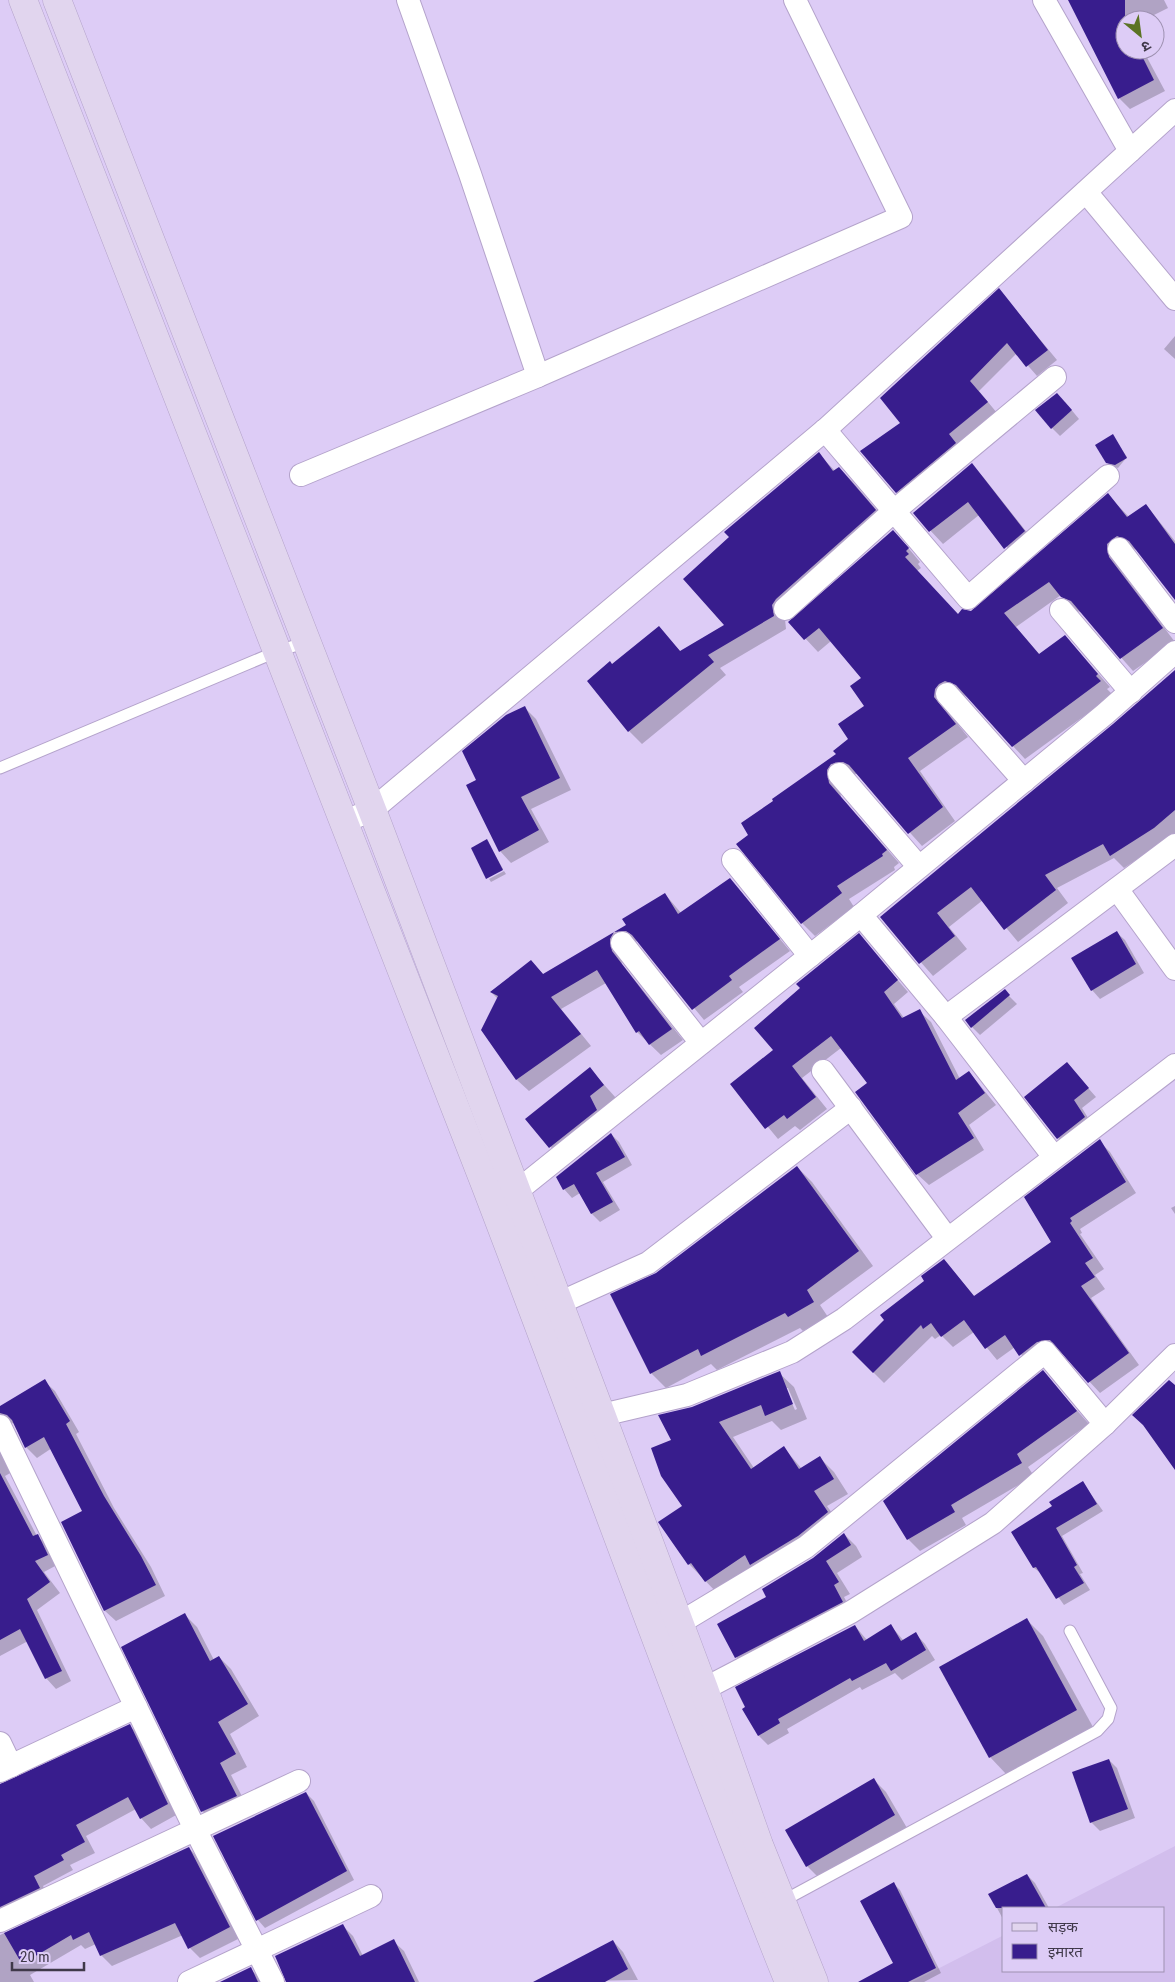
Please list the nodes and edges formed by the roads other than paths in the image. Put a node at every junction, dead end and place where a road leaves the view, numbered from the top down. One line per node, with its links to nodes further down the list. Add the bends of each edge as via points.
1 (23, 0): 21 (street)
2 (57, 0): 20 (street)
3 (408, 0): 10 (street)
4 (795, 0): 10 (street, via 901,217)
5 (1045, 0): 7 (street)
6 (1175, 110): 7 (street)
7 (1130, 151): 8 (street)
8 (1086, 192): 9 (street); 12 (street)
9 (1175, 299)
10 (538, 376): 13 (street)
11 (1055, 377): 15 (street)
12 (824, 430): 15 (street); 28 (street)
13 (302, 475)
14 (1108, 476): 15 (street, via 968,598)
15 (894, 512): 17 (street)
16 (1120, 549): 19 (street)
17 (785, 610)
18 (1062, 610): 23 (street)
19 (1175, 622)
20 (307, 642): 21 (lane); 28 (street)
21 (278, 652): 25 (lane); 29 (street)
22 (1175, 652): 23 (street)
23 (1131, 692): 27 (street)
24 (947, 694): 27 (street)
25 (0, 768)
26 (840, 774): 32 (street)
27 (1024, 780): 32 (street)
28 (372, 810): 29 (street); 44 (street)
29 (346, 821): 48 (street)
30 (1175, 845): 33 (street)
31 (733, 860): 36 (street)
32 (919, 867): 34 (street)
33 (1117, 888): 37 (street); 38 (street)
34 (861, 915): 36 (street); 38 (street)
35 (622, 943): 39 (street)
36 (810, 956): 39 (street)
37 (1175, 969)
38 (946, 1017): 43 (street)
39 (701, 1042): 44 (street)
40 (1175, 1065): 43 (street)
41 (823, 1071): 42 (street)
42 (851, 1108): 45 (street); 46 (street, via 648,1263)
43 (1054, 1157): 45 (street)
44 (517, 1192): 46 (street)
45 (947, 1238): 48 (street, via 844,1319 792,1352 687,1395)
46 (559, 1302): 48 (street)
47 (1175, 1355): 49 (street)
48 (589, 1418): 51 (street); 60 (street, via 641,1599)
49 (1105, 1424): 51 (street, via 1045,1352 806,1547); 53 (street, via 993,1523 850,1612)
50 (0, 1426): 54 (street)
51 (678, 1624): 53 (street)
52 (1070, 1631): 60 (lane, via 1111,1708 1108,1719 1097,1731)
53 (704, 1689): 60 (street)
54 (136, 1707): 56 (street); 58 (street)
55 (0, 1743): 56 (street)
56 (6, 1769)
57 (299, 1781): 58 (street)
58 (195, 1829): 61 (street); 62 (street)
59 (371, 1896): 62 (street)
60 (771, 1906): 65 (street); 66 (street)
61 (0, 1921)
62 (257, 1951): 63 (street); 64 (street)
63 (189, 1982)
64 (273, 1982)
65 (790, 1982)
66 (814, 1982)

